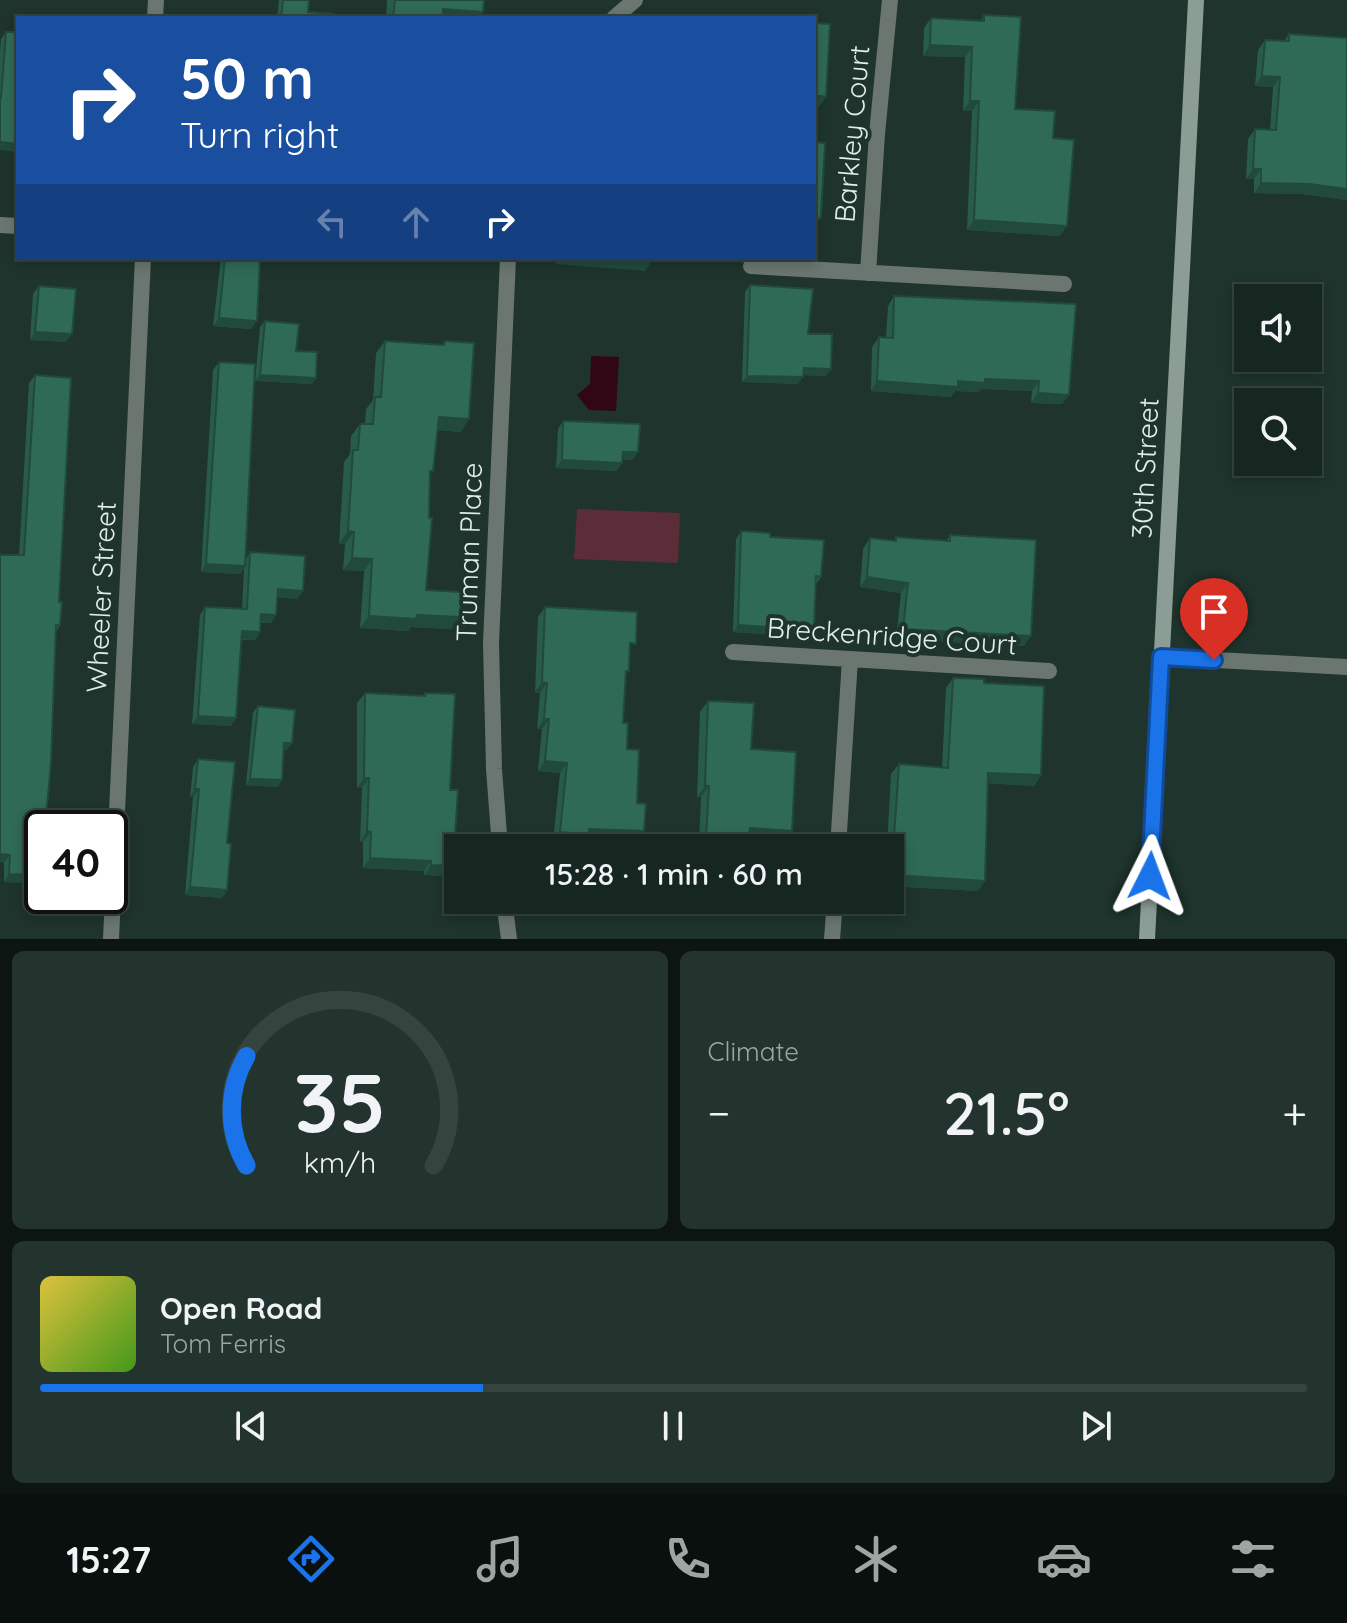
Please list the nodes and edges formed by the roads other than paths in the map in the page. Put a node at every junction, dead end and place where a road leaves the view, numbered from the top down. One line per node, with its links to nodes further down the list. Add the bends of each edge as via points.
1 (635, 0): 4 (street)
2 (890, 0): 8 (street, Barkley Court)
3 (1196, 0): 11 (street, 30th Street)
4 (616, 16)
5 (143, 260): 19 (street, Wheeler Street)
6 (508, 260): 15 (street, Truman Place, via 491,643)
7 (751, 266): 8 (street)
8 (868, 273): 9 (street)
9 (1064, 284)
10 (733, 652): 12 (street, Breckenridge Court)
11 (1161, 657): 13 (street); 22 (street, 30th Street)
12 (850, 659): 14 (street, Breckenridge Court); 16 (street)
13 (1347, 667)
14 (1049, 671)
15 (499, 834)
16 (839, 834)
17 (506, 914): 20 (street)
18 (834, 914): 21 (street)
19 (111, 939)
20 (509, 939)
21 (832, 939)
22 (1147, 939)

